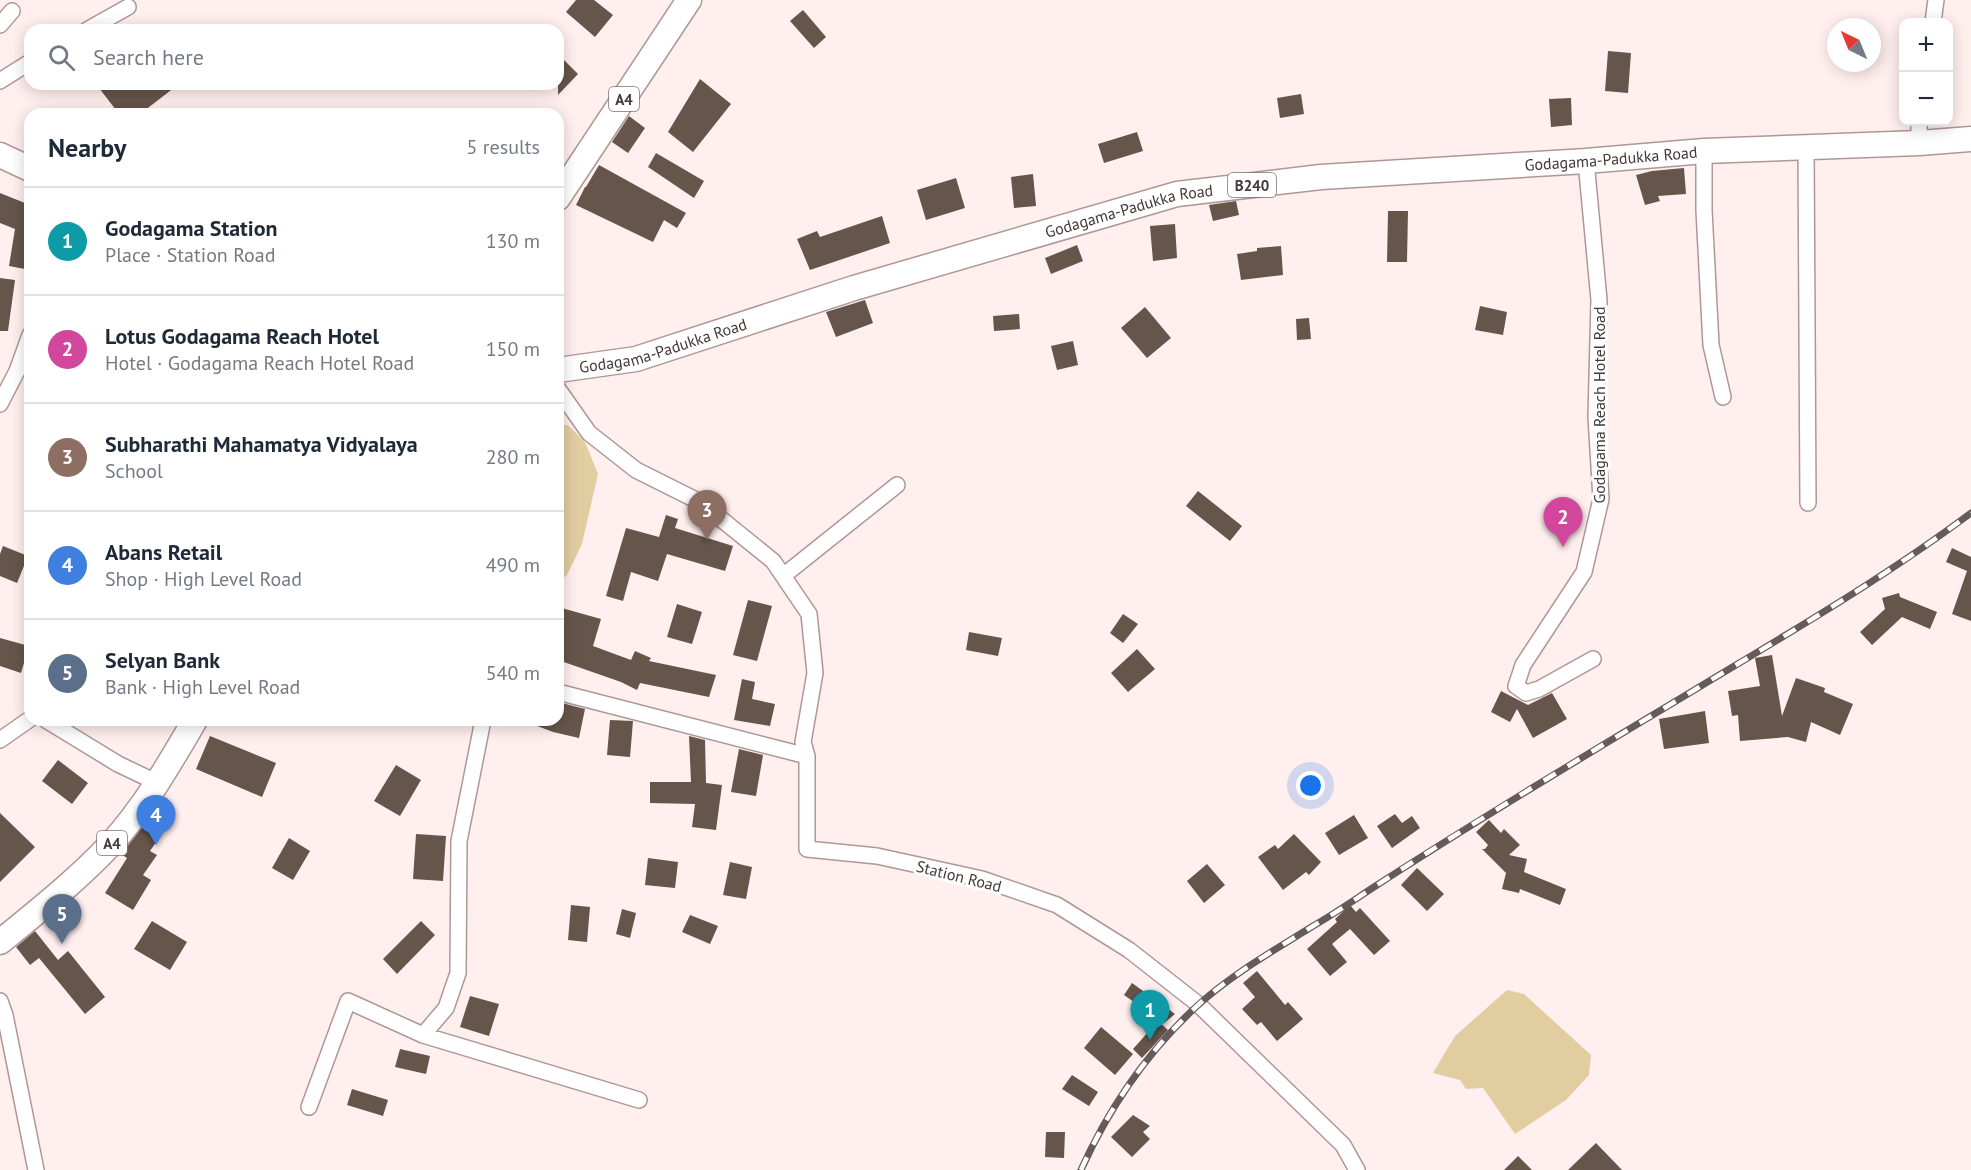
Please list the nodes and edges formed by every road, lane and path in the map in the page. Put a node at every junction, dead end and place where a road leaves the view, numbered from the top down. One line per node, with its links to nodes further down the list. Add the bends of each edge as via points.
1 (689, 0): 17 (main road, A4)
2 (1936, 0): 5 (street)
3 (128, 7): 6 (street)
4 (12, 11): 7 (street)
5 (1933, 18)
6 (98, 24)
7 (0, 25)
8 (24, 66): 9 (street)
9 (0, 81)
10 (1919, 132): 11 (main road, Godagama-Padukka Road / B240); 12 (main road, Godagama-Padukka Road / B240)
11 (1971, 139)
12 (1806, 147): 13 (main road, Godagama-Padukka Road / B240); 24 (street)
13 (1704, 151): 15 (main road, Godagama-Padukka Road / B240); 20 (street, via 1711,345)
14 (0, 155): 16 (main road)
15 (1586, 161): 19 (main road, Godagama-Padukka Road / B240, via 1321,177 1177,194 854,288 636,359); 26 (street, Godagama Reach Hotel Road, via 1599,300 1596,417 1601,499 1584,572 1523,664 1516,686 1526,693 1539,689)
16 (24, 166)
17 (564, 189)
18 (24, 352): 22 (street)
19 (564, 368)
20 (1723, 397)
21 (564, 398): 25 (street, via 589,433 636,470 700,502 773,561)
22 (0, 404)
23 (897, 485): 25 (street)
24 (1808, 503)
25 (783, 576): 33 (street, via 809,614 815,674 803,742)
26 (1593, 659)
27 (564, 694): 33 (street)
28 (24, 723): 32 (street)
29 (56, 726): 34 (street)
30 (191, 726): 34 (main road, A4)
31 (482, 726): 37 (street, via 459,841 458,973 447,1008)
32 (0, 740)
33 (807, 756): 41 (street, Station Road, via 807,849 877,856 982,879 1057,905 1129,950 1198,1004 1343,1144)
34 (158, 783): 35 (main road, A4, via 112,843)
35 (0, 942)
36 (0, 1001): 40 (street)
37 (423, 1035): 38 (street); 39 (street, via 348,1001)
38 (639, 1100)
39 (309, 1107)
40 (36, 1170)
41 (1357, 1170)

